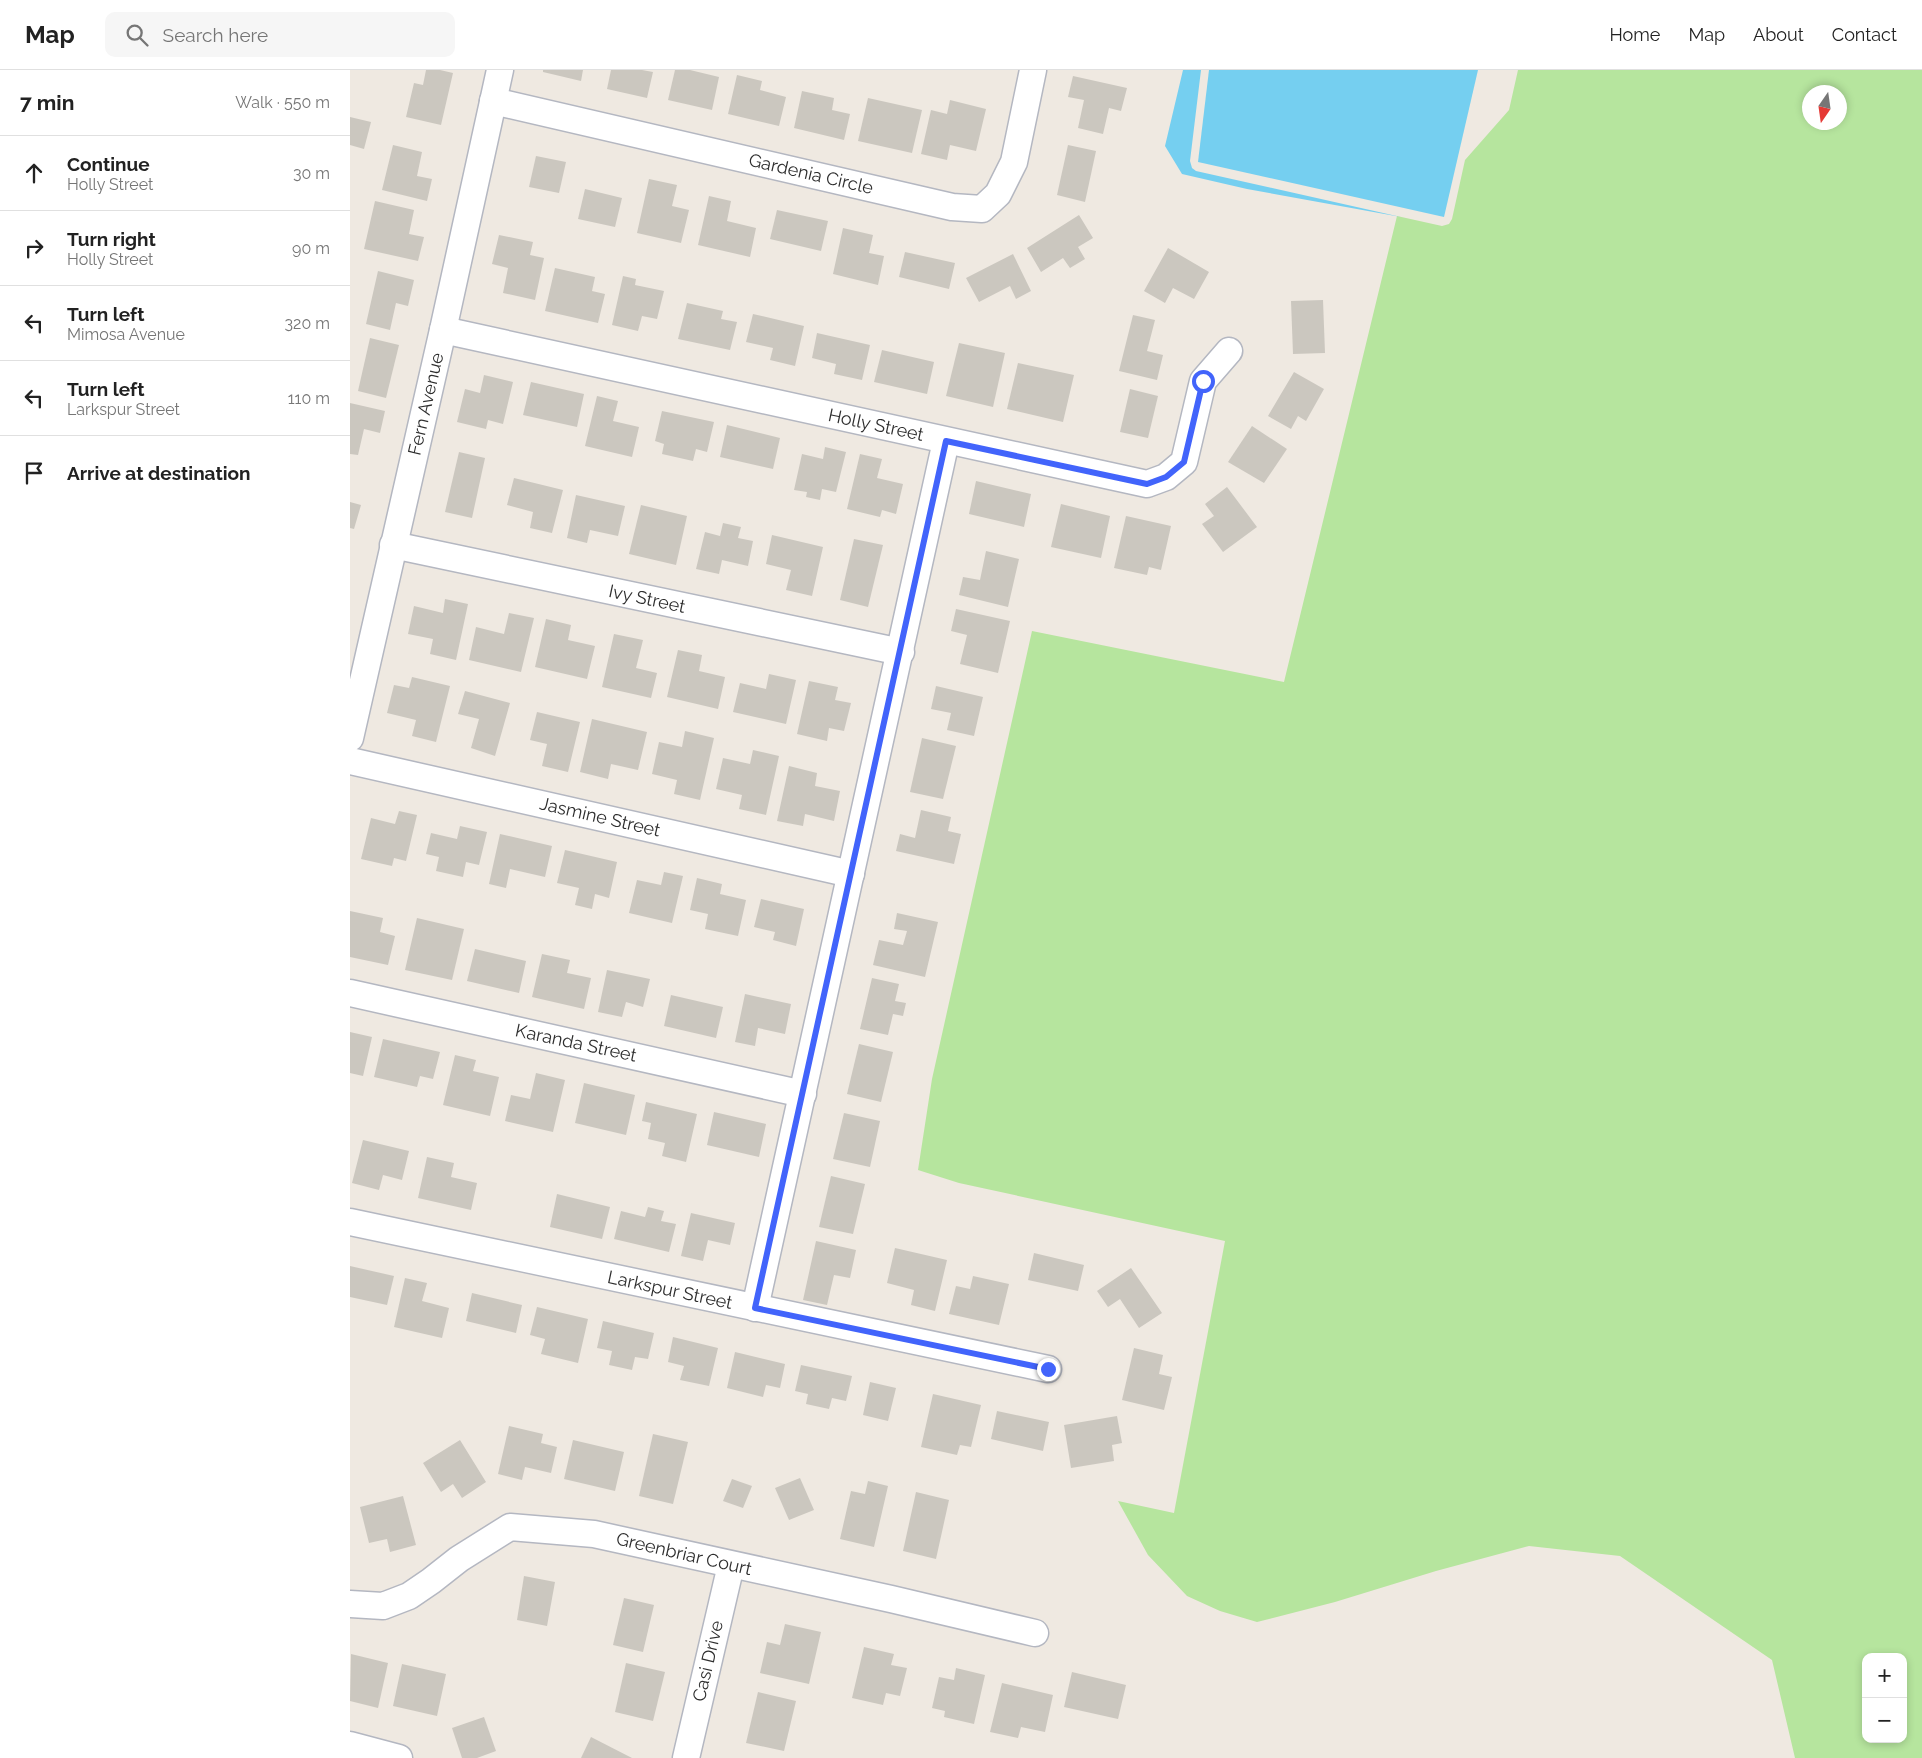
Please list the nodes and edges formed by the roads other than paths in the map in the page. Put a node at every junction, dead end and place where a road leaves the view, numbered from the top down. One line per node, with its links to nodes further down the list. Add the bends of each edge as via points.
1 (500, 70): 3 (street, Fern Avenue)
2 (1033, 70): 3 (street, Gardenia Circle, via 1014,162 998,194 982,209 952,207)
3 (493, 100): 4 (street, Fern Avenue)
4 (443, 330): 6 (street, Holly Street); 7 (street, Fern Avenue)
5 (1229, 351): 6 (street, Holly Street, via 1203,381 1184,462 1166,477 1147,484)
6 (946, 441): 8 (street)
7 (393, 545): 8 (street, Ivy Street); 9 (street, Fern Avenue)
8 (901, 652): 11 (street)
9 (350, 738)
10 (350, 761): 11 (street, Jasmine Street)
11 (851, 874): 13 (street)
12 (350, 993): 13 (street, Karanda Street)
13 (803, 1094): 15 (street)
14 (350, 1222): 15 (street, Larkspur Street)
15 (755, 1308): 16 (street, Larkspur Street)
16 (1048, 1369)
17 (731, 1565): 18 (street, Greenbriar Court, via 594,1534 510,1527 409,1596 383,1606); 19 (street, Greenbriar Court); 22 (street, Casi Drive)
18 (350, 1604)
19 (1035, 1632)
20 (350, 1745): 21 (street)
21 (399, 1758)
22 (686, 1758)

